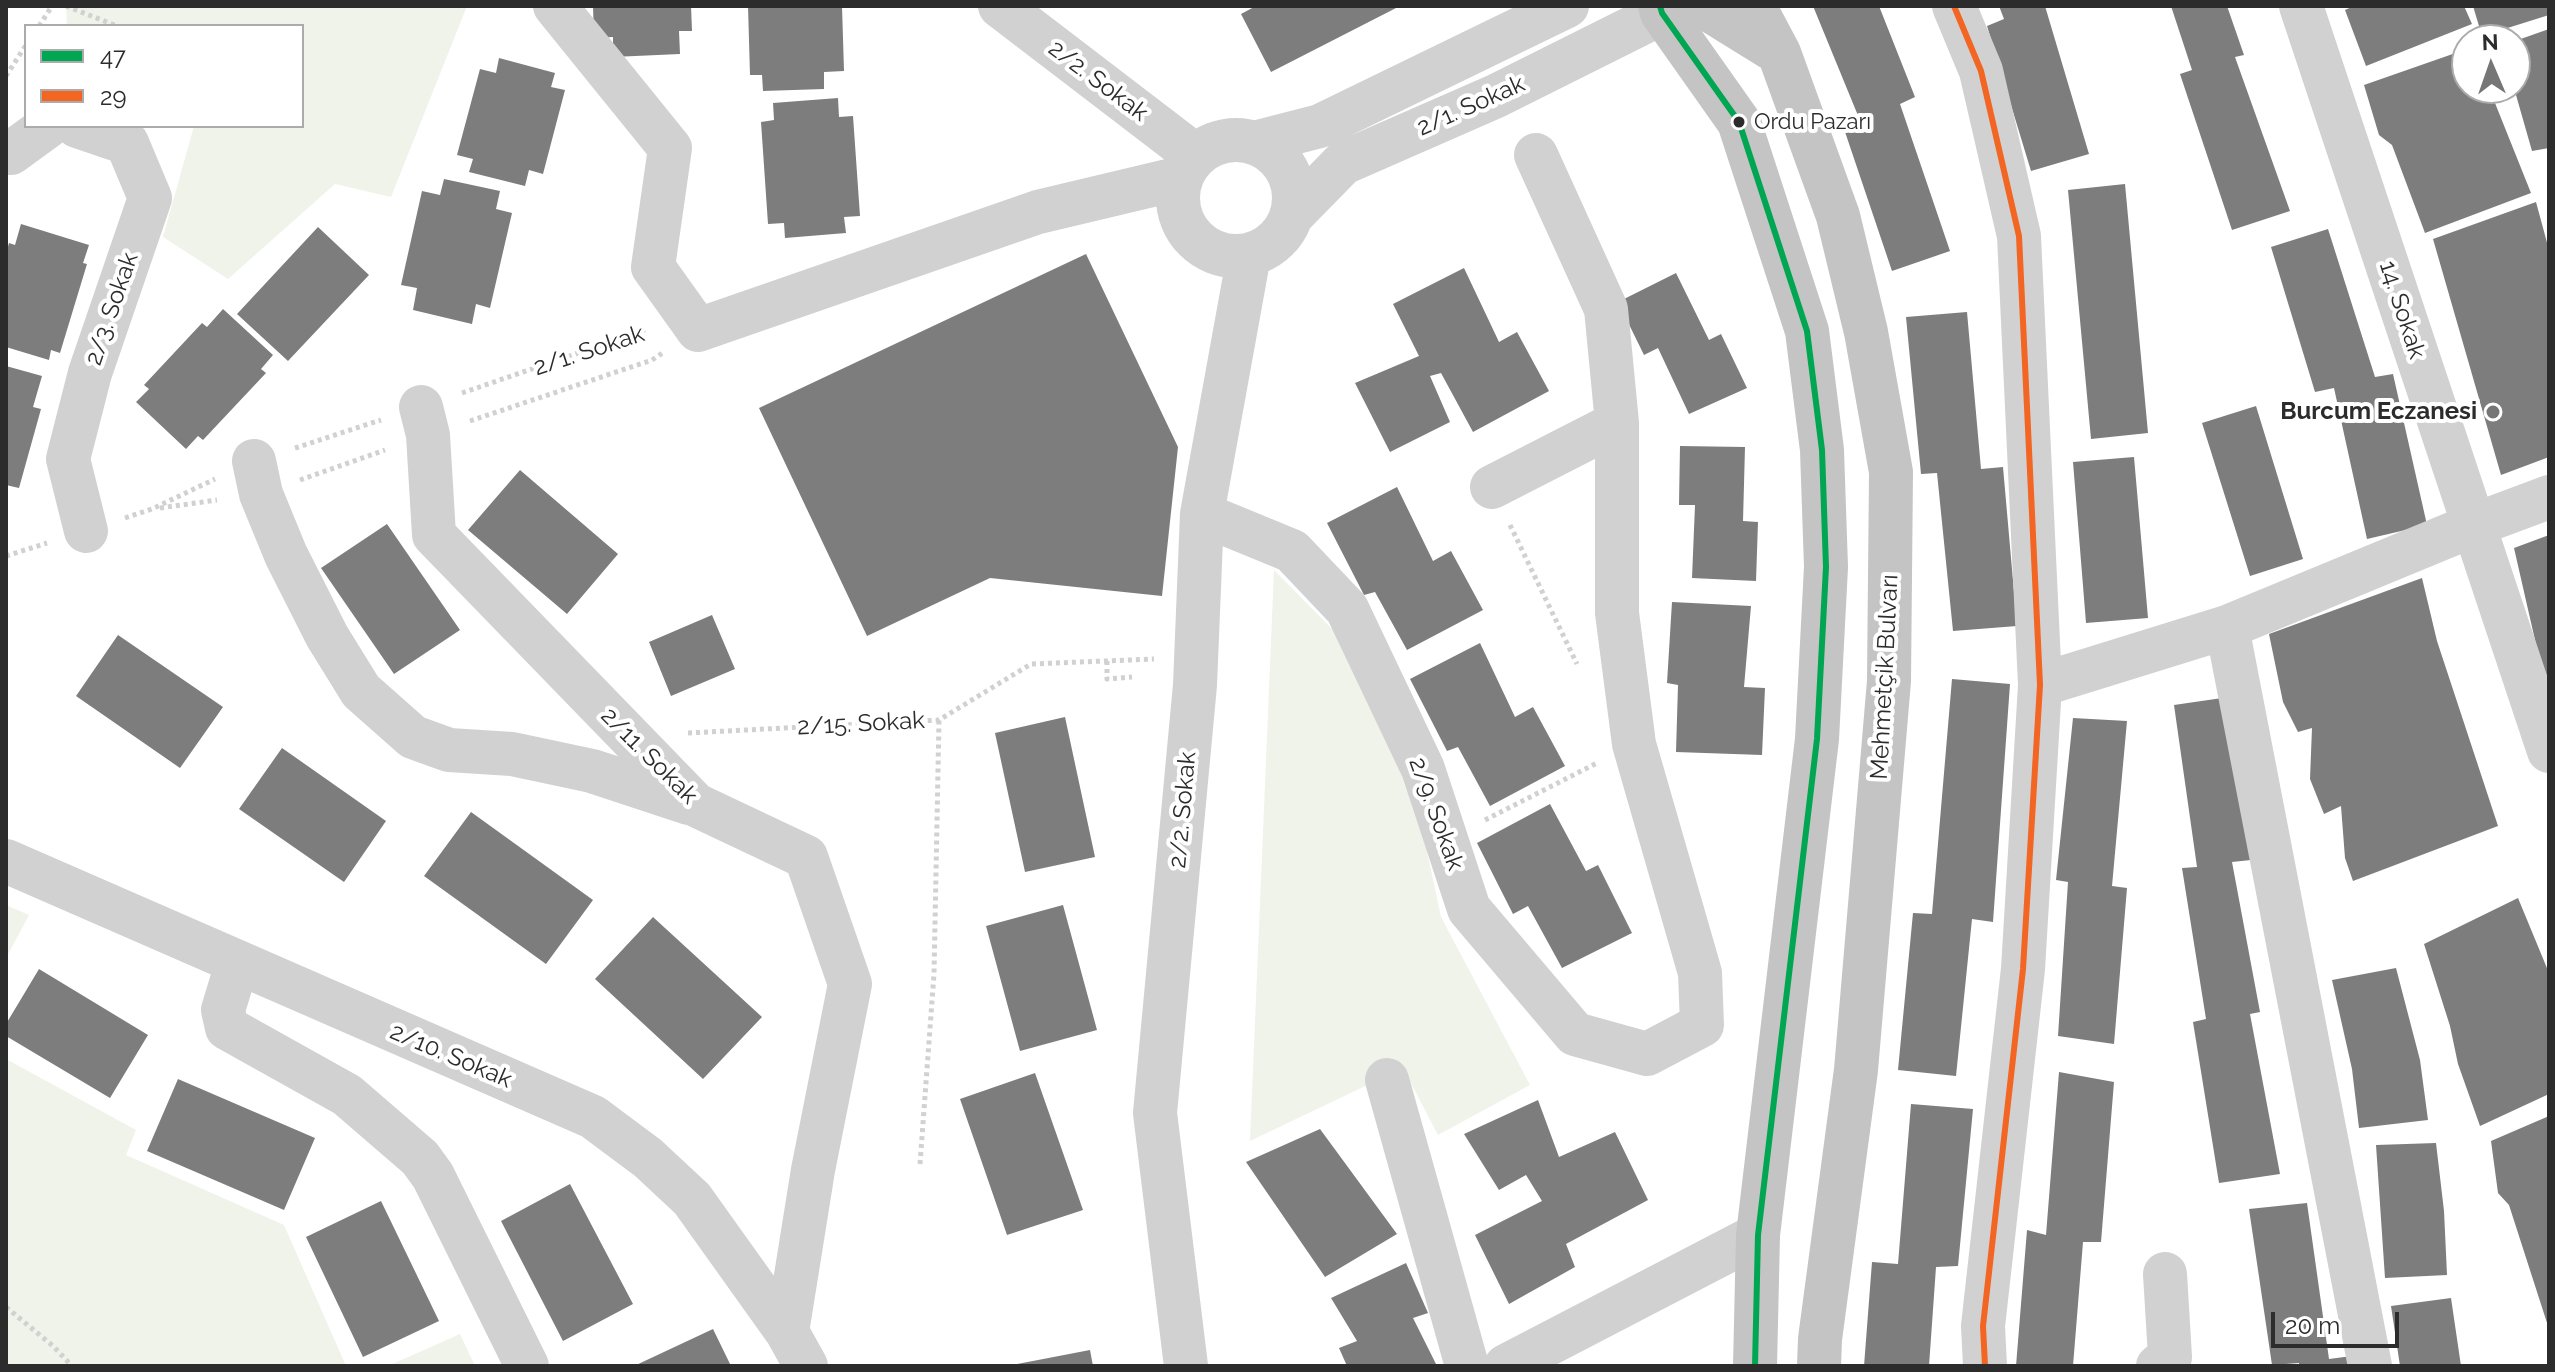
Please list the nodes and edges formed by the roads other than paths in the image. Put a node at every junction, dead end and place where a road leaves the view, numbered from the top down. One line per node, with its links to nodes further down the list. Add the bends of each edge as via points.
1 (555, 6): 14 (street, via 670,148 653,267 698,330 1038,212)
2 (1000, 6): 14 (street, 2/2. Sokak)
3 (1567, 6): 11 (street, 2/1. Sokak, via 1320,126)
4 (1754, 6): 8 (main road, Mehmetçik Bulvarı)
5 (1954, 6): 26 (street, via 1981,71 2019,236)
6 (2301, 6): 23 (street, 14. Sokak)
7 (1672, 8): 8 (main road); 15 (street, 2/1. Sokak, via 1496,96 1343,163); 32 (main road, via 1739,122 1807,331 1822,450 1826,567 1817,739)
8 (1779, 53): 40 (main road, Mehmetçik Bulvarı, via 1838,216 1891,472 1889,681 1856,1070)
9 (45, 128): 12 (street)
10 (83, 128): 24 (street, 2/3. Sokak, via 127,143 150,198 90,373 68,459)
11 (1254, 143): 14 (street, via 1238,140 1209,146); 15 (street, via 1270,150 1292,179)
12 (6, 153)
13 (1536, 155): 18 (street, via 1606,309)
14 (1189, 167): 16 (street, via 1178,195 1187,229 1198,243 1222,254)
15 (1293, 214): 16 (street, via 1276,241)
16 (1249, 255): 22 (street, 2/2. Sokak)
17 (421, 407): 28 (street, 2/11. Sokak, via 428,435 434,535)
18 (1617, 423): 20 (street); 22 (street, 2/9. Sokak, via 1617,613 1634,744 1700,973 1702,1025 1647,1054 1575,1034 1469,909 1423,769 1347,609 1292,551)
19 (254, 461): 28 (street, via 261,494 286,555 327,636 361,691 413,737 449,750 512,754 592,771)
20 (1492, 487)
21 (2549, 497): 23 (street)
22 (1202, 514): 36 (street, 2/2. Sokak, via 1195,685 1155,1113)
23 (2474, 525): 25 (street); 27 (street, 14. Sokak)
24 (86, 531)
25 (2227, 627): 26 (street); 43 (street)
26 (2040, 685): 41 (street, via 2023,969 1983,1326)
27 (2549, 751)
28 (696, 805): 34 (street, 2/11. Sokak, via 806,857 850,984 813,1170)
29 (6, 861): 30 (street, 2/10. Sokak)
30 (237, 964): 34 (street, 2/10. Sokak, via 593,1117 692,1199); 35 (street, via 223,1010 227,1028 347,1095 420,1158)
31 (1387, 1080): 37 (street)
32 (1758, 1235): 38 (street); 39 (main road)
33 (2165, 1274): 42 (street, via 2170,1357)
34 (797, 1349)
35 (527, 1366)
36 (1186, 1366)
37 (1467, 1366)
38 (1506, 1366)
39 (1755, 1366)
40 (1819, 1366)
41 (1985, 1366)
42 (2158, 1366)
43 (2370, 1366)

